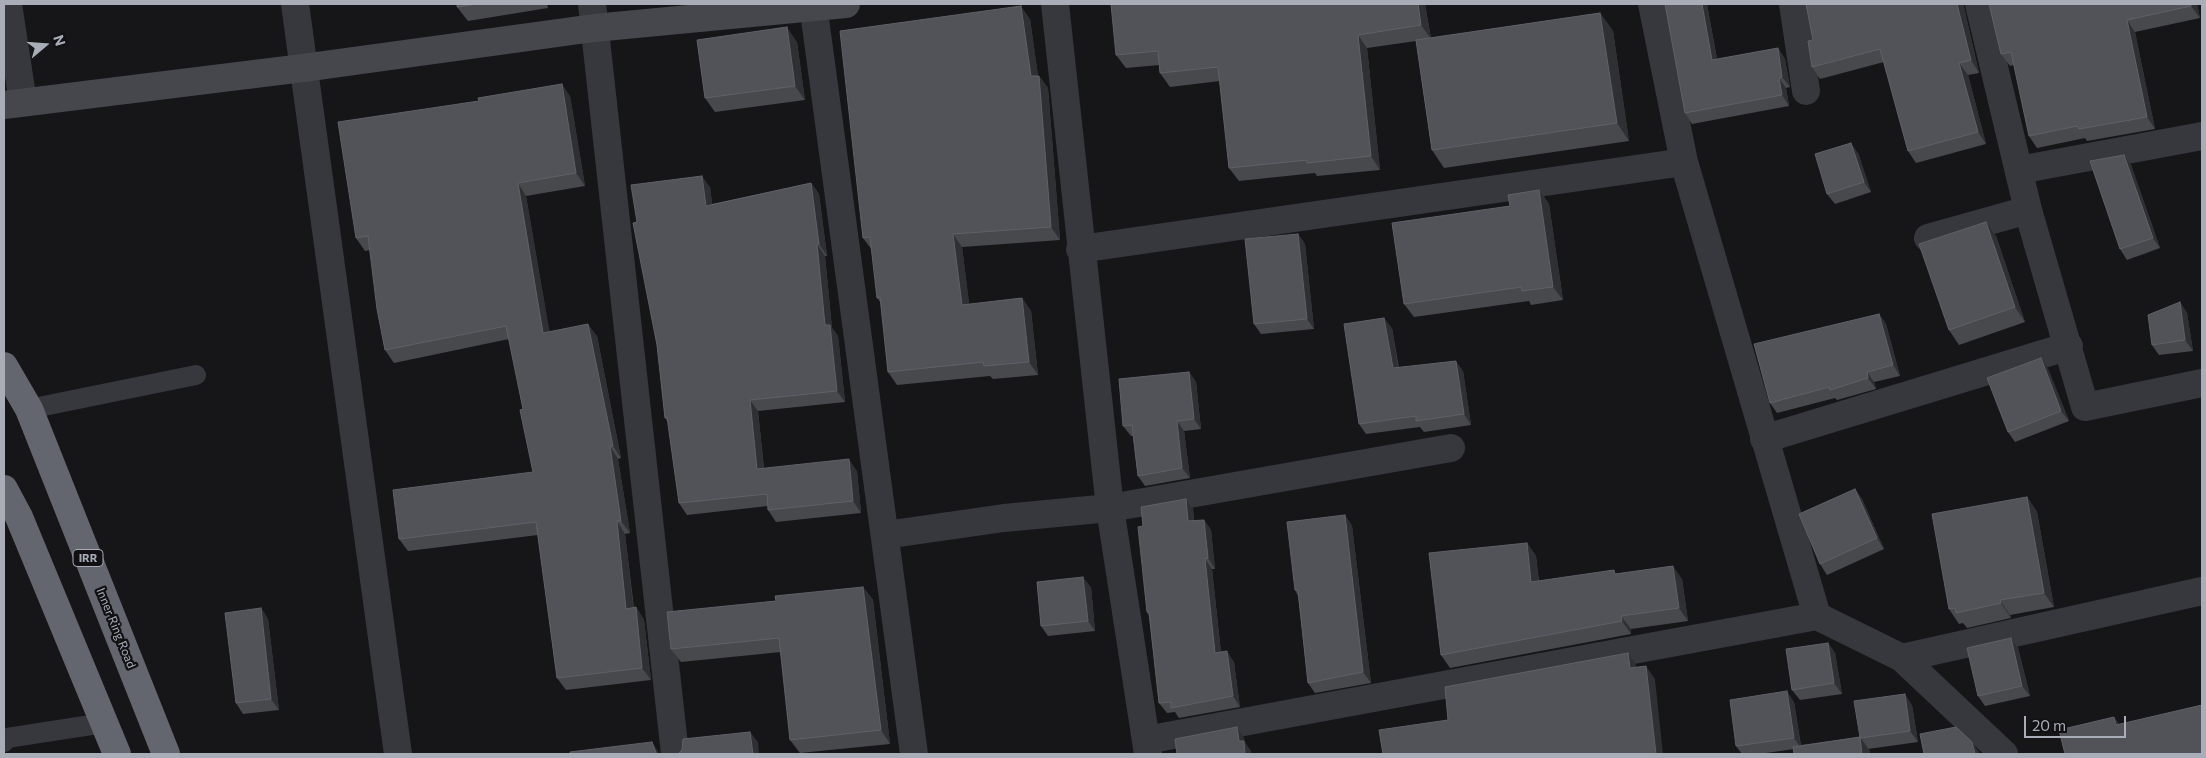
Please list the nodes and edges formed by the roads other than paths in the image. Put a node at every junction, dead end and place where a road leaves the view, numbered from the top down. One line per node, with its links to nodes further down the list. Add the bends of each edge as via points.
1 (8, 4): 12 (street)
2 (295, 4): 10 (street)
3 (846, 4): 8 (street)
4 (1055, 4): 18 (street)
5 (1652, 4): 14 (street)
6 (1793, 4): 11 (street)
7 (1980, 4): 15 (street)
8 (813, 5): 9 (street); 28 (street)
9 (593, 16): 10 (street); 38 (street)
10 (303, 68): 12 (street); 37 (street)
11 (1806, 91)
12 (13, 103)
13 (2202, 136): 15 (street)
14 (1684, 162): 18 (street); 24 (street)
15 (2019, 170): 16 (street)
16 (2028, 210): 17 (street); 19 (street)
17 (1928, 238)
18 (1080, 249): 27 (street)
19 (2069, 346): 22 (street, via 2086,407); 24 (street)
20 (4, 366): 23 (highway, Inner Ring Road / IRR)
21 (196, 375): 23 (lane)
22 (2202, 383)
23 (30, 409): 36 (highway, Inner Ring Road / IRR)
24 (1764, 439): 30 (street)
25 (1451, 448): 27 (street)
26 (4, 489): 32 (highway, via 20,518)
27 (1110, 508): 28 (street, via 1004,518); 34 (street)
28 (885, 535): 39 (street)
29 (2202, 591): 31 (street)
30 (1817, 616): 31 (street); 34 (street)
31 (1902, 658): 40 (street)
32 (104, 723): 33 (lane, via 7,738); 35 (highway)
33 (4, 742)
34 (1147, 747)
35 (117, 754)
36 (166, 754)
37 (398, 754)
38 (674, 754)
39 (914, 754)
40 (2004, 754)

